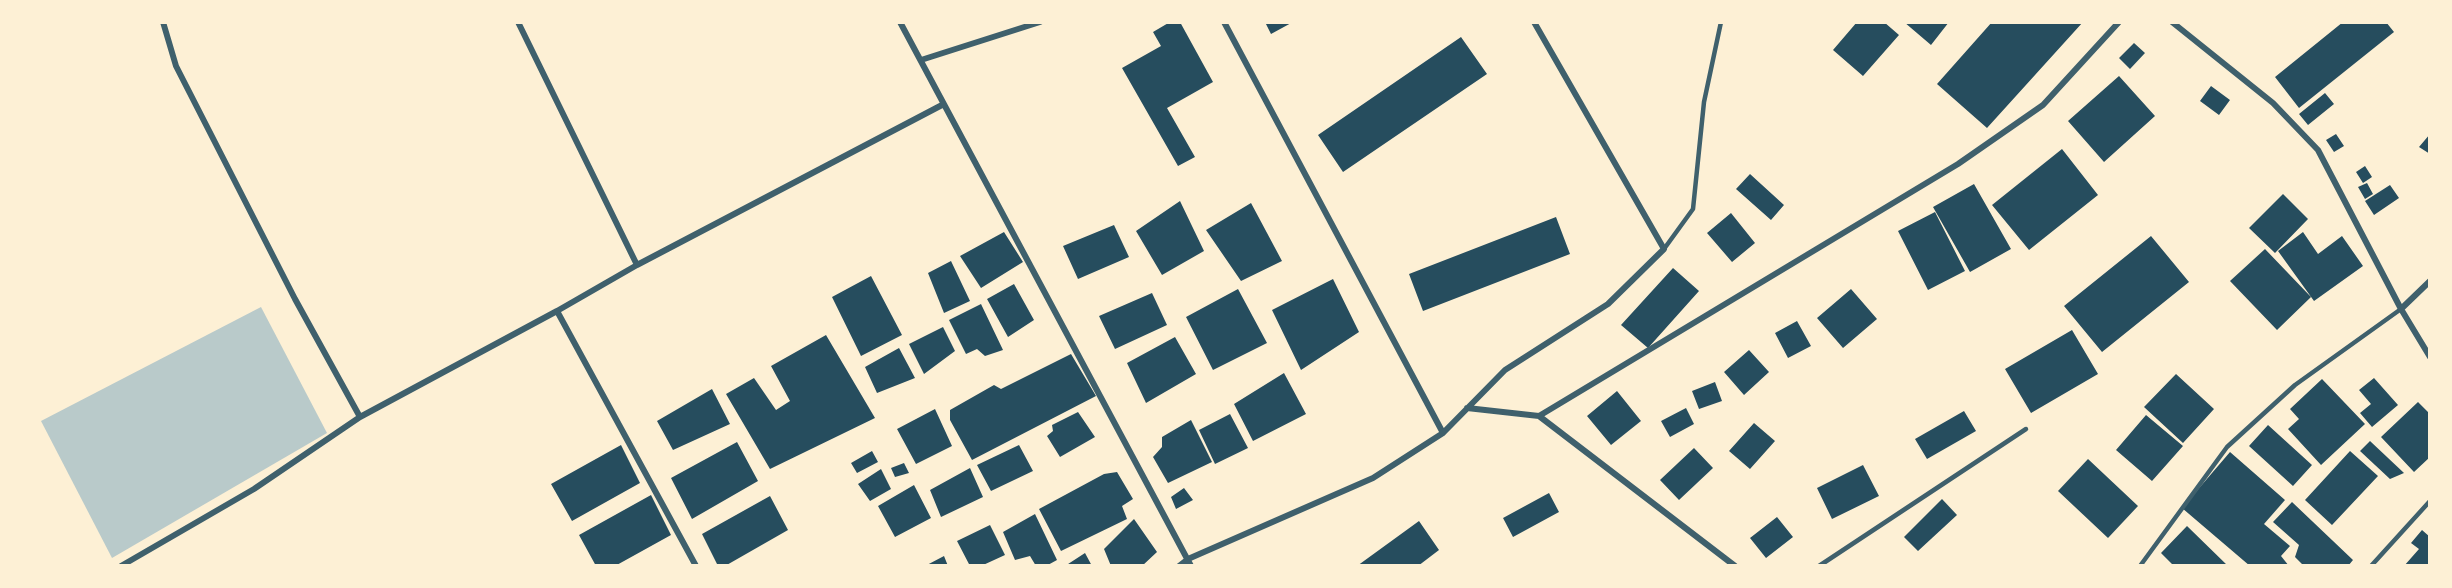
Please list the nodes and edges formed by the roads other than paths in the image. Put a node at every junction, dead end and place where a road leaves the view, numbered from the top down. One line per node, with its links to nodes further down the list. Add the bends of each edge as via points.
1 (163, 22): 20 (street, via 176,66)
2 (518, 22): 13 (street)
3 (900, 22): 10 (street)
4 (1040, 22): 10 (street)
5 (1224, 22): 22 (street)
6 (1534, 22): 12 (street)
7 (1720, 22): 12 (lane, via 1704,102 1693,209)
8 (2119, 22): 19 (street, via 2043,105 1958,164)
9 (2172, 22): 15 (street, via 2273,103 2318,150)
10 (921, 60): 11 (street)
11 (942, 105): 13 (street); 24 (street)
12 (1664, 249): 18 (street, via 1608,304 1505,370)
13 (637, 265): 16 (street)
14 (2430, 281): 15 (street)
15 (2401, 309): 17 (street); 30 (lane, via 2295,385 2227,447)
16 (557, 311): 20 (street); 26 (street)
17 (2430, 357)
18 (1467, 408): 19 (street); 22 (street)
19 (1539, 416): 28 (street)
20 (360, 417): 25 (street, via 254,489)
21 (2026, 429): 29 (lane)
22 (1443, 433): 24 (street, via 1373,478)
23 (2430, 501): 31 (lane)
24 (1189, 562): 27 (street)
25 (121, 566)
26 (696, 566)
27 (1179, 566)
28 (1735, 566)
29 (1818, 566)
30 (2140, 566)
31 (2371, 566)

